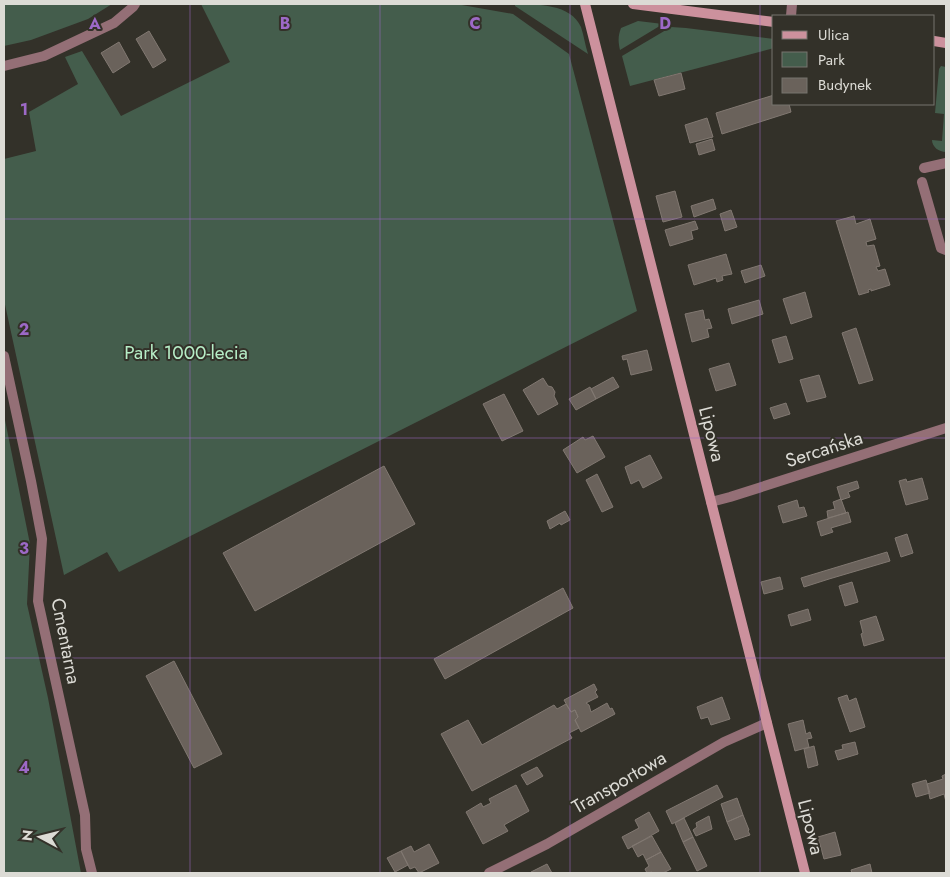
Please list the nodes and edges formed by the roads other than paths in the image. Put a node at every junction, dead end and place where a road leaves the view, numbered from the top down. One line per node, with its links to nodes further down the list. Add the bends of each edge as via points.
1 (135, 4): 5 (street, via 114,23 84,38 44,56)
2 (585, 4): 12 (main road, Lipowa)
3 (632, 4): 4 (main road)
4 (772, 22)
5 (4, 66)
6 (946, 163): 7 (street)
7 (924, 168)
8 (922, 182): 9 (street, via 942,248)
9 (946, 250)
10 (4, 356): 14 (street, Cmentarna, via 42,539 38,600 85,815 86,849)
11 (946, 428): 12 (street, Sercańska)
12 (711, 502): 13 (main road, Lipowa)
13 (767, 723): 15 (street, Transportowa, via 724,742 547,844); 16 (main road, Lipowa)
14 (92, 873)
15 (489, 873)
16 (805, 873)

